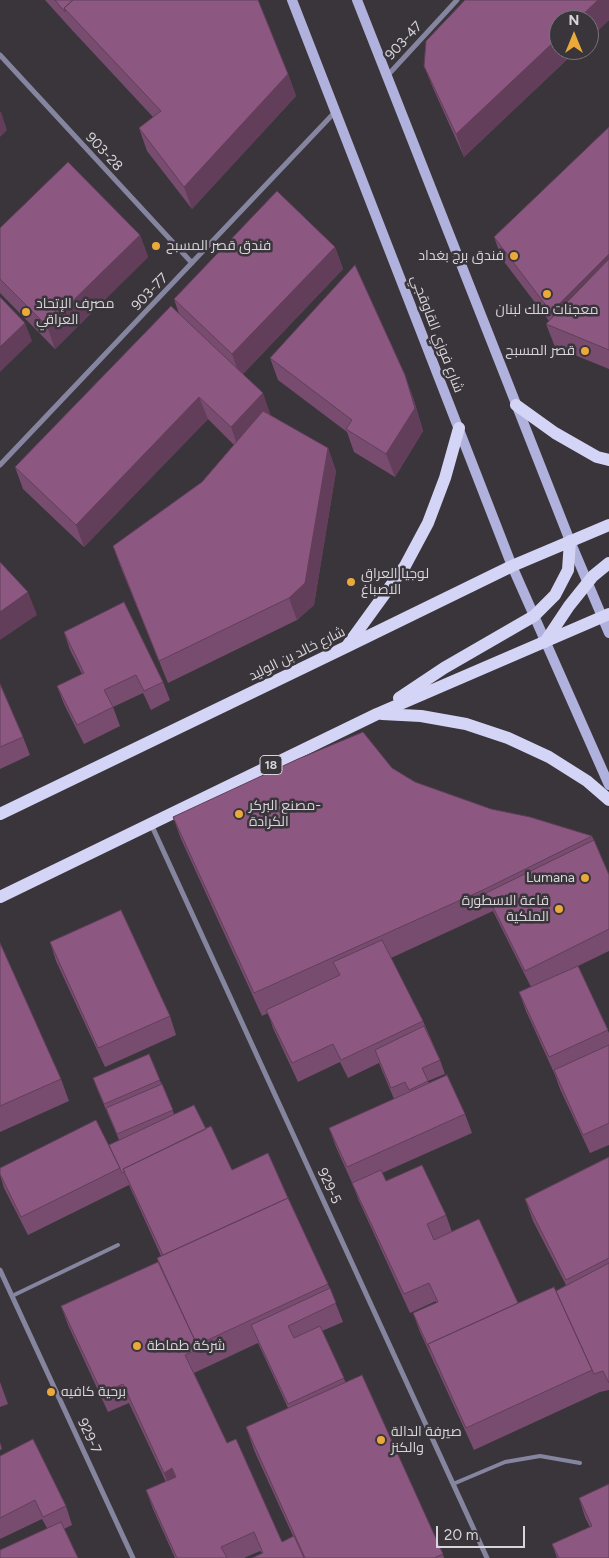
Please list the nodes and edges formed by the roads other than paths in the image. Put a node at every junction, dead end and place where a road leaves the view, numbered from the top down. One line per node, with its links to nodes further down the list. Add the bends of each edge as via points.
1 (292, 0): 6 (street, شارع فوزي القاوقجي)
2 (357, 0): 5 (street)
3 (457, 0): 5 (street, 903-47)
4 (0, 55): 7 (street, 903-28)
5 (387, 76): 8 (street)
6 (335, 111): 7 (street, 903-77); 9 (street, شارع فوزي القاوقجي)
7 (192, 263): 11 (street, 903-77)
8 (516, 405): 10 (main road, via 554,433 597,457); 13 (street)
9 (459, 428): 15 (street, شارع فوزي القاوقجي); 21 (main road, via 428,523 404,566)
10 (609, 460)
11 (0, 465)
12 (609, 525): 13 (main road, شارع خالد بن الوليد)
13 (570, 541): 15 (main road, شارع خالد بن الوليد); 16 (street); 17 (main road, via 568,570 555,596)
14 (609, 563): 16 (main road)
15 (512, 566): 17 (street, شارع فوزي القاوقجي); 21 (main road, شارع خالد بن الوليد)
16 (588, 582): 18 (street); 20 (main road, via 568,606)
17 (534, 616): 20 (street, شارع فوزي القاوقجي); 22 (main road, via 444,668)
18 (606, 616): 19 (street); 20 (main road, 18)
19 (609, 633)
20 (546, 642): 22 (main road, 18); 23 (street, شارع فوزي القاوقجي)
21 (346, 648): 25 (main road, شارع خالد بن الوليد)
22 (376, 714): 24 (main road, via 422,716 457,722 508,738 549,757 587,781); 26 (main road, 18)
23 (609, 785)
24 (609, 800)
25 (0, 814)
26 (151, 824): 27 (main road, 18); 32 (street, 929-5)
27 (0, 896)
28 (118, 1245): 30 (lane)
29 (0, 1270): 30 (street, 929-7)
30 (12, 1296): 33 (street, 929-7)
31 (580, 1463): 32 (lane, via 540,1456 505,1462)
32 (453, 1484): 34 (street, 929-5)
33 (133, 1558)
34 (486, 1558)

